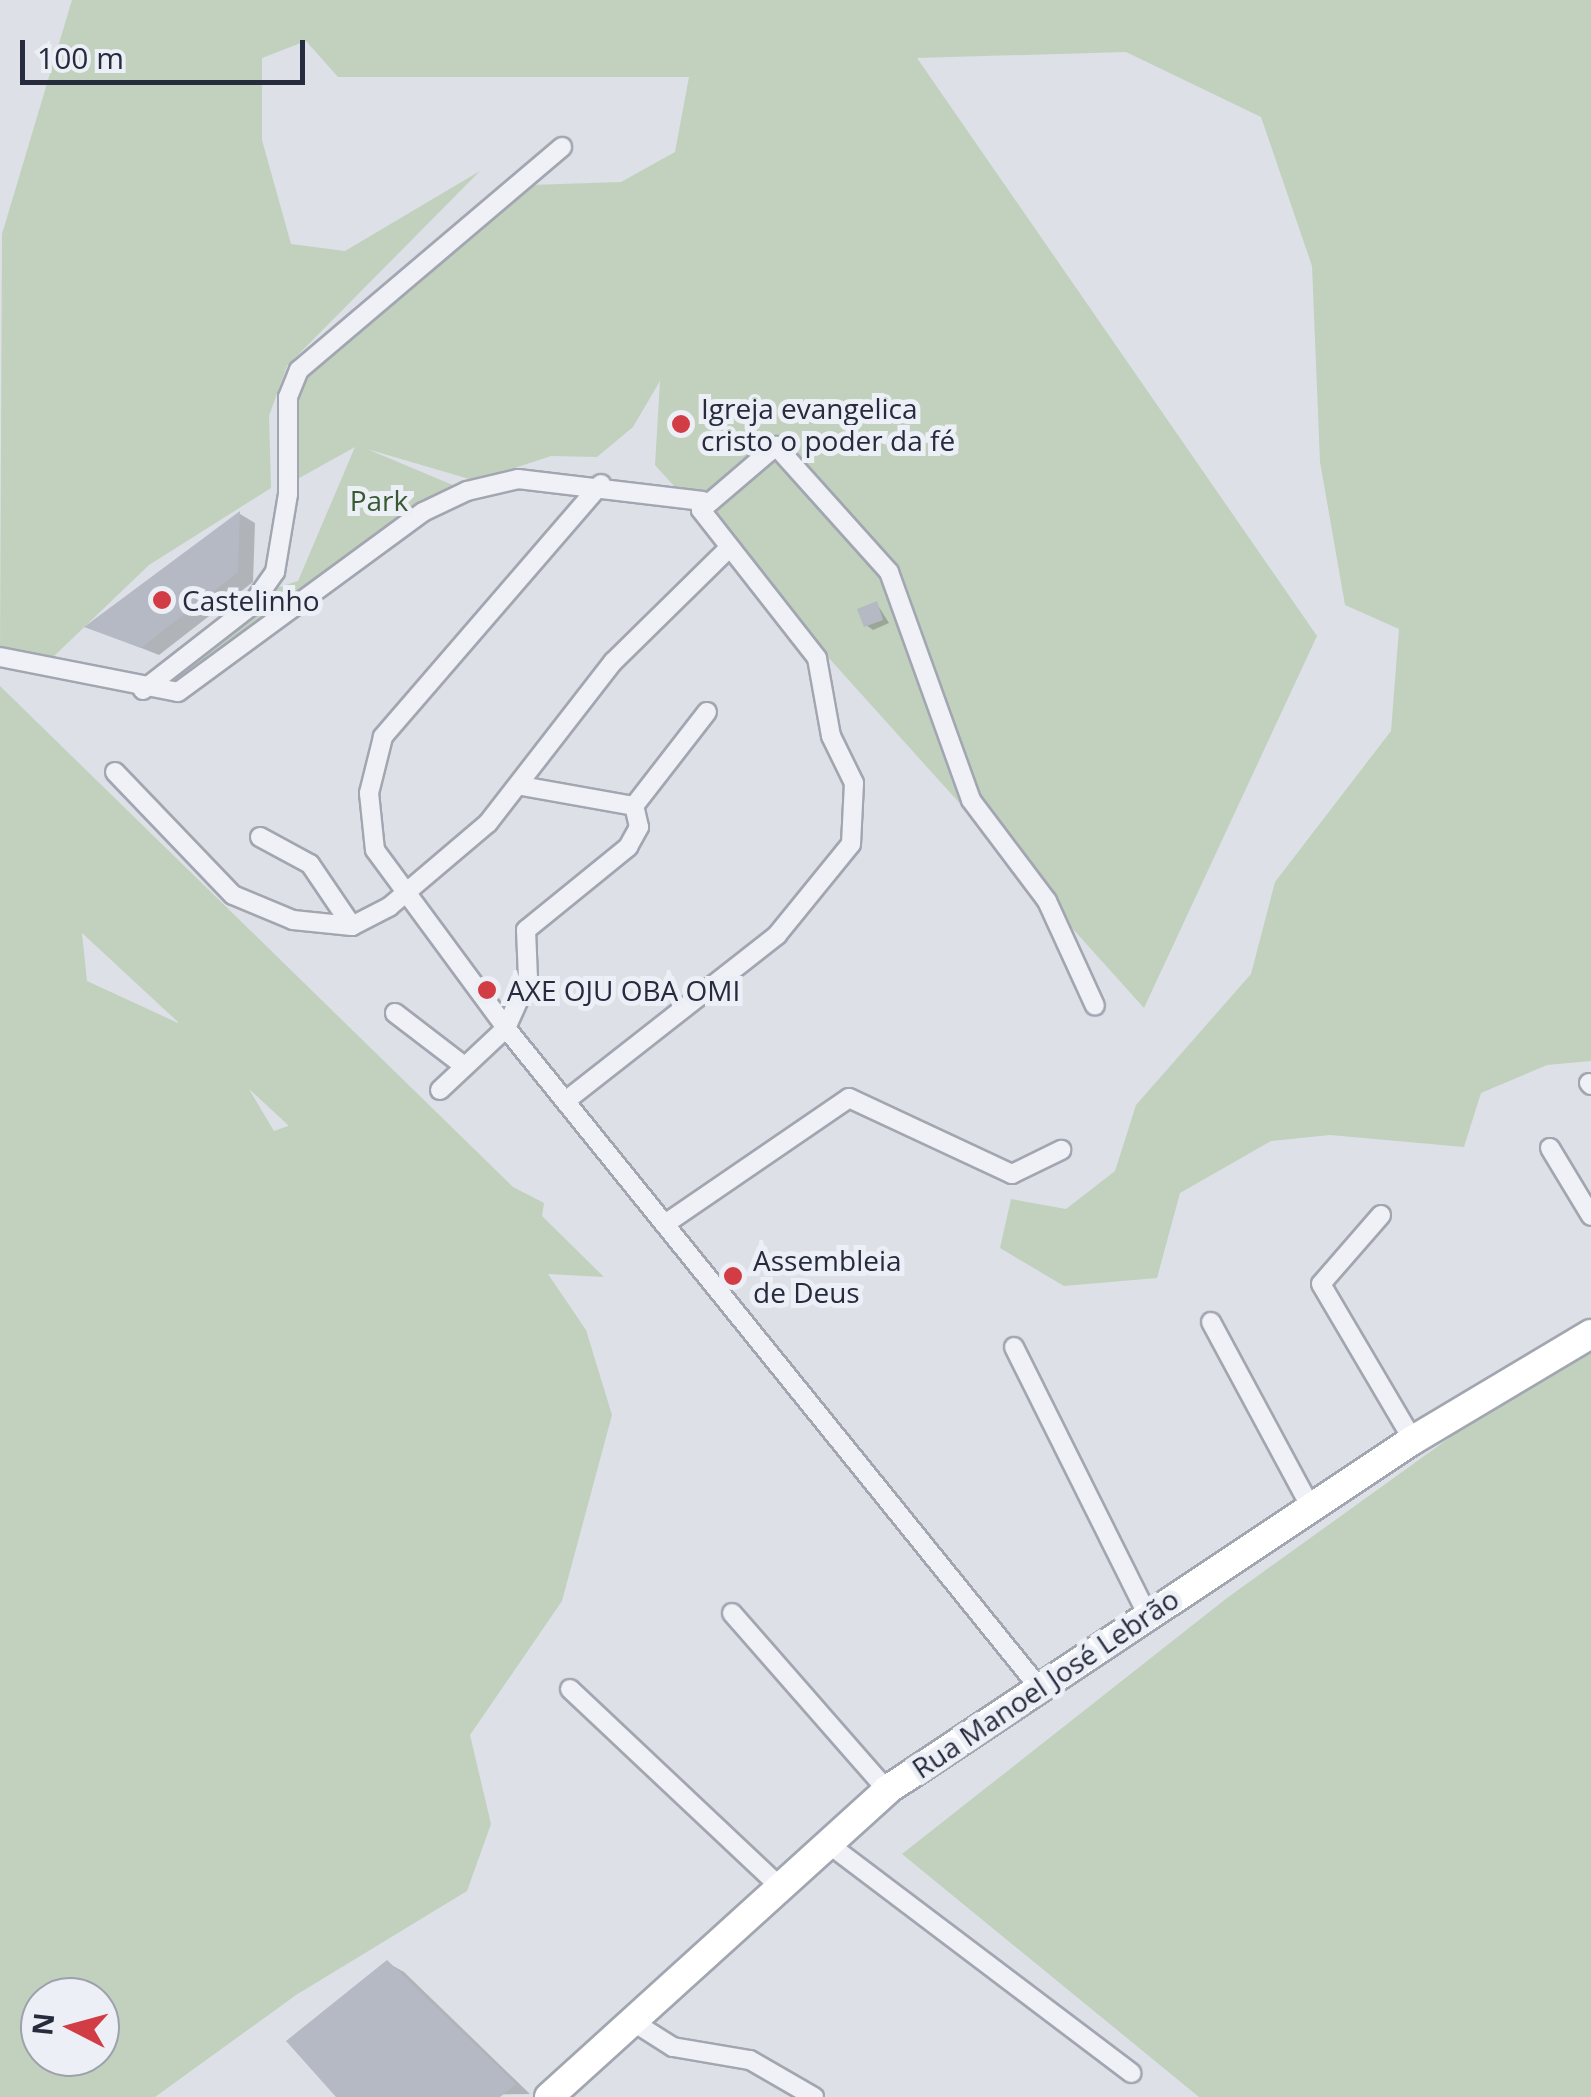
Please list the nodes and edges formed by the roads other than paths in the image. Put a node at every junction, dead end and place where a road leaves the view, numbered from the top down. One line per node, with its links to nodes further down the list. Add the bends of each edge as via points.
1 (562, 147): 6 (street, via 299,370 288,397 280,547 264,592)
2 (601, 484): 3 (street); 6 (street, via 518,479 467,491 423,512 198,683); 12 (street, via 383,736 369,822)
3 (702, 501): 4 (street, via 702,518); 14 (street, via 776,446 858,528 902,600 971,800 1046,901)
4 (726, 551): 9 (street, via 614,662); 19 (street, via 817,658 831,736 854,783 850,844 777,934)
5 (0, 657): 6 (street)
6 (143, 690)
7 (707, 712): 10 (street)
8 (115, 772): 13 (street, via 233,895 293,920)
9 (522, 786): 10 (street); 12 (street)
10 (634, 806): 16 (street, via 640,827 628,847 526,930 528,979)
11 (260, 836): 13 (street, via 310,864)
12 (402, 894): 13 (street); 16 (street)
13 (352, 926)
14 (1095, 1006)
15 (395, 1013): 17 (street)
16 (506, 1028): 17 (street); 19 (street)
17 (464, 1066): 18 (street)
18 (440, 1090)
19 (568, 1099): 24 (street)
20 (1550, 1148): 23 (street)
21 (1061, 1150): 24 (street, via 1012,1174 849,1098)
22 (1380, 1215): 28 (street, via 1320,1276)
23 (1591, 1216)
24 (666, 1224): 32 (street)
25 (1212, 1322): 29 (street)
26 (1591, 1334): 28 (main road, Rua Manoel José Lebrão)
27 (1014, 1347): 31 (street)
28 (1412, 1440): 29 (main road, Rua Manoel José Lebrão)
29 (1311, 1508): 31 (main road, Rua Manoel José Lebrão)
30 (732, 1613): 34 (street)
31 (1146, 1614): 32 (main road, Rua Manoel José Lebrão)
32 (1037, 1685): 34 (main road, Rua Manoel José Lebrão)
33 (570, 1689): 36 (street)
34 (887, 1790): 35 (main road, Rua Manoel José Lebrão)
35 (826, 1842): 36 (main road, Rua Manoel José Lebrão); 38 (street)
36 (779, 1886): 37 (main road, Rua Manoel José Lebrão)
37 (635, 2023): 39 (main road, Rua Manoel José Lebrão); 40 (street, via 672,2047 750,2060)
38 (1131, 2073)
39 (549, 2097)
40 (814, 2097)

